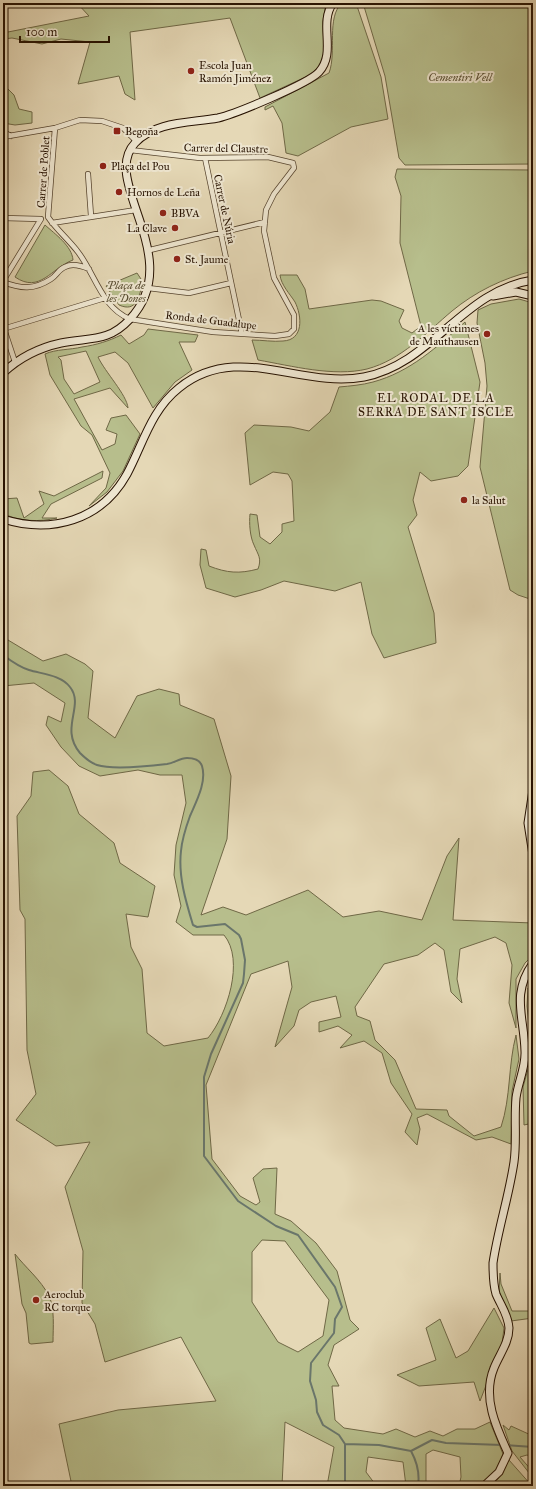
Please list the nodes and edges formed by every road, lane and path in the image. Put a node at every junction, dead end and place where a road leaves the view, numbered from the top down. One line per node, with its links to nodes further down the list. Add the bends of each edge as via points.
1 (333, 3): 6 (main road, via 327,17 328,55 325,65 318,74 235,113 177,123 151,132)
2 (55, 128): 4 (street); 6 (street, via 80,120 102,121 123,128); 14 (street, Carrer de Poblet, via 48,217)
3 (3, 132): 4 (street)
4 (11, 136): 5 (street)
5 (3, 137)
6 (136, 141): 7 (main road)
7 (128, 150): 8 (street, Carrer del Claustre); 10 (main road, via 125,167)
8 (205, 158): 13 (street, Carrer del Claustre, via 268,157 293,162 294,168 274,194 266,210); 15 (street, Carrer de Núria)
9 (88, 174): 11 (street)
10 (136, 210): 11 (street); 16 (main road)
11 (91, 216): 14 (street)
12 (3, 218): 19 (street, via 41,219)
13 (265, 222): 15 (street); 27 (street, Ronda de Guadalupe, via 264,232 274,278 294,315 294,329 289,334 275,336)
14 (52, 223): 17 (street, via 79,253)
15 (220, 233): 16 (street); 20 (street, Carrer de Núria)
16 (150, 250): 21 (main road)
17 (89, 269): 19 (street, via 80,265 65,266 51,279 38,286 19,288); 24 (street)
18 (533, 280): 23 (main road, via 508,286)
19 (3, 281)
20 (231, 283): 21 (street, via 189,293); 27 (street, Carrer de Núria)
21 (148, 288): 25 (main road, via 140,306)
22 (533, 296): 23 (main road, via 516,292)
23 (484, 297): 30 (main road, via 419,350 394,366 374,374 350,379 328,379 236,366 215,369 195,377 178,388 164,403 151,421 122,483 94,510 72,520 46,526 24,525)
24 (105, 298): 25 (street, via 124,317); 26 (street)
25 (130, 319): 27 (street, Ronda de Guadalupe); 28 (main road, via 112,333 95,340 61,343 30,353)
26 (3, 328): 28 (street)
27 (242, 334)
28 (15, 362): 29 (main road)
29 (3, 373)
30 (3, 519)
31 (533, 790): 32 (main road, via 528,823)
32 (533, 855)
33 (533, 963): 34 (main road, via 521,989 520,1011 525,1058 516,1100 514,1164 493,1264 497,1294 506,1311 509,1329 506,1344 489,1384 490,1403 508,1453 499,1472)
34 (484, 1486)

